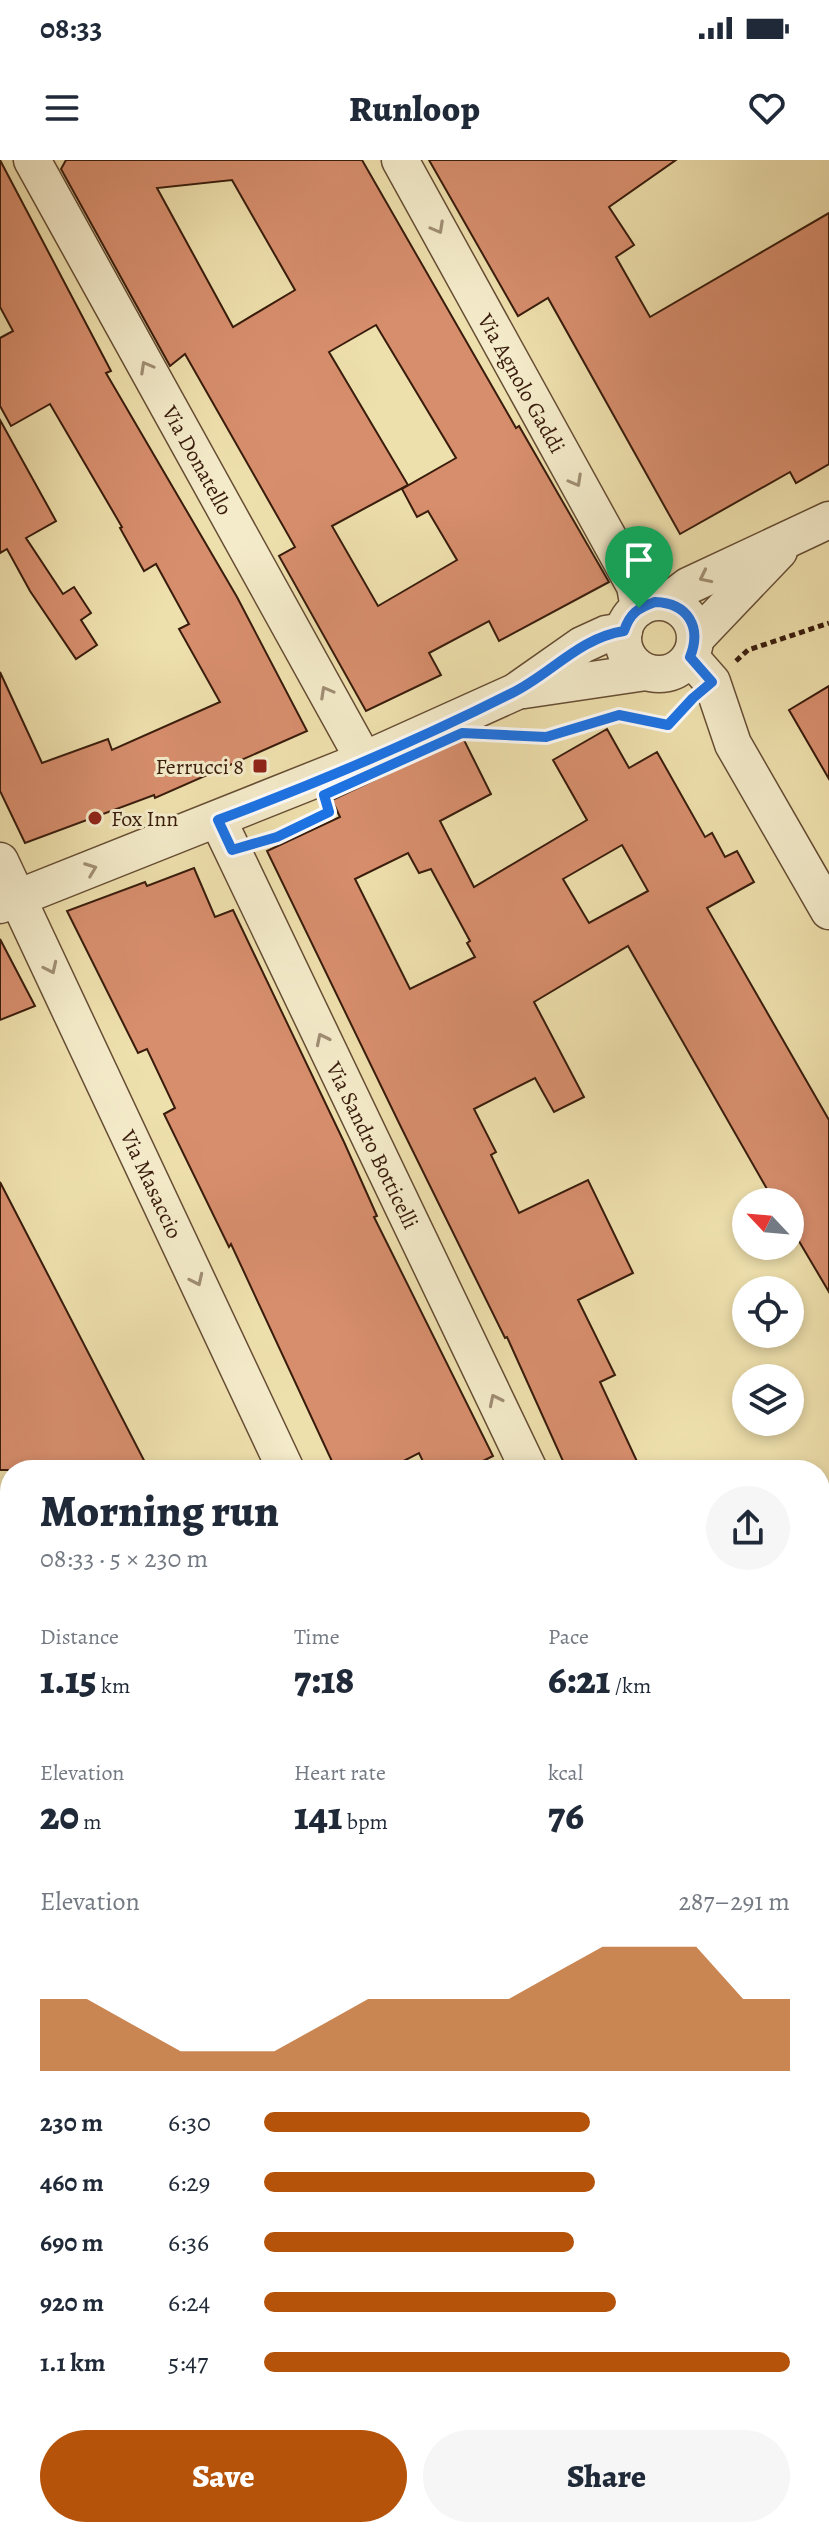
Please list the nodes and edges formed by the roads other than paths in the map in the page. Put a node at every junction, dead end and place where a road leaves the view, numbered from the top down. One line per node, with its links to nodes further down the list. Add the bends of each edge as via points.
1 (32, 160): 7 (street, Via Donatello, one-way to 1)
2 (400, 160): 4 (street, Via Agnolo Gaddi, one-way to 4, via 635,586)
3 (813, 526): 4 (street, one-way to 4, via 688,586); 5 (street)
4 (643, 614): 5 (street, Via Agnolo Gaddi, via 627,654); 5 (street, via 680,607 689,616); 6 (street, via 582,645)
5 (685, 669): 6 (street); 11 (street)
6 (515, 692): 7 (street)
7 (364, 760): 8 (street)
8 (225, 835): 10 (street, one-way to 8); 13 (street, Via Sandro Botticelli, one-way to 8)
9 (0, 861): 10 (street, Via Masaccio)
10 (9, 901): 12 (street, Via Masaccio, one-way to 12)
11 (829, 911)
12 (281, 1460)
13 (524, 1460)

